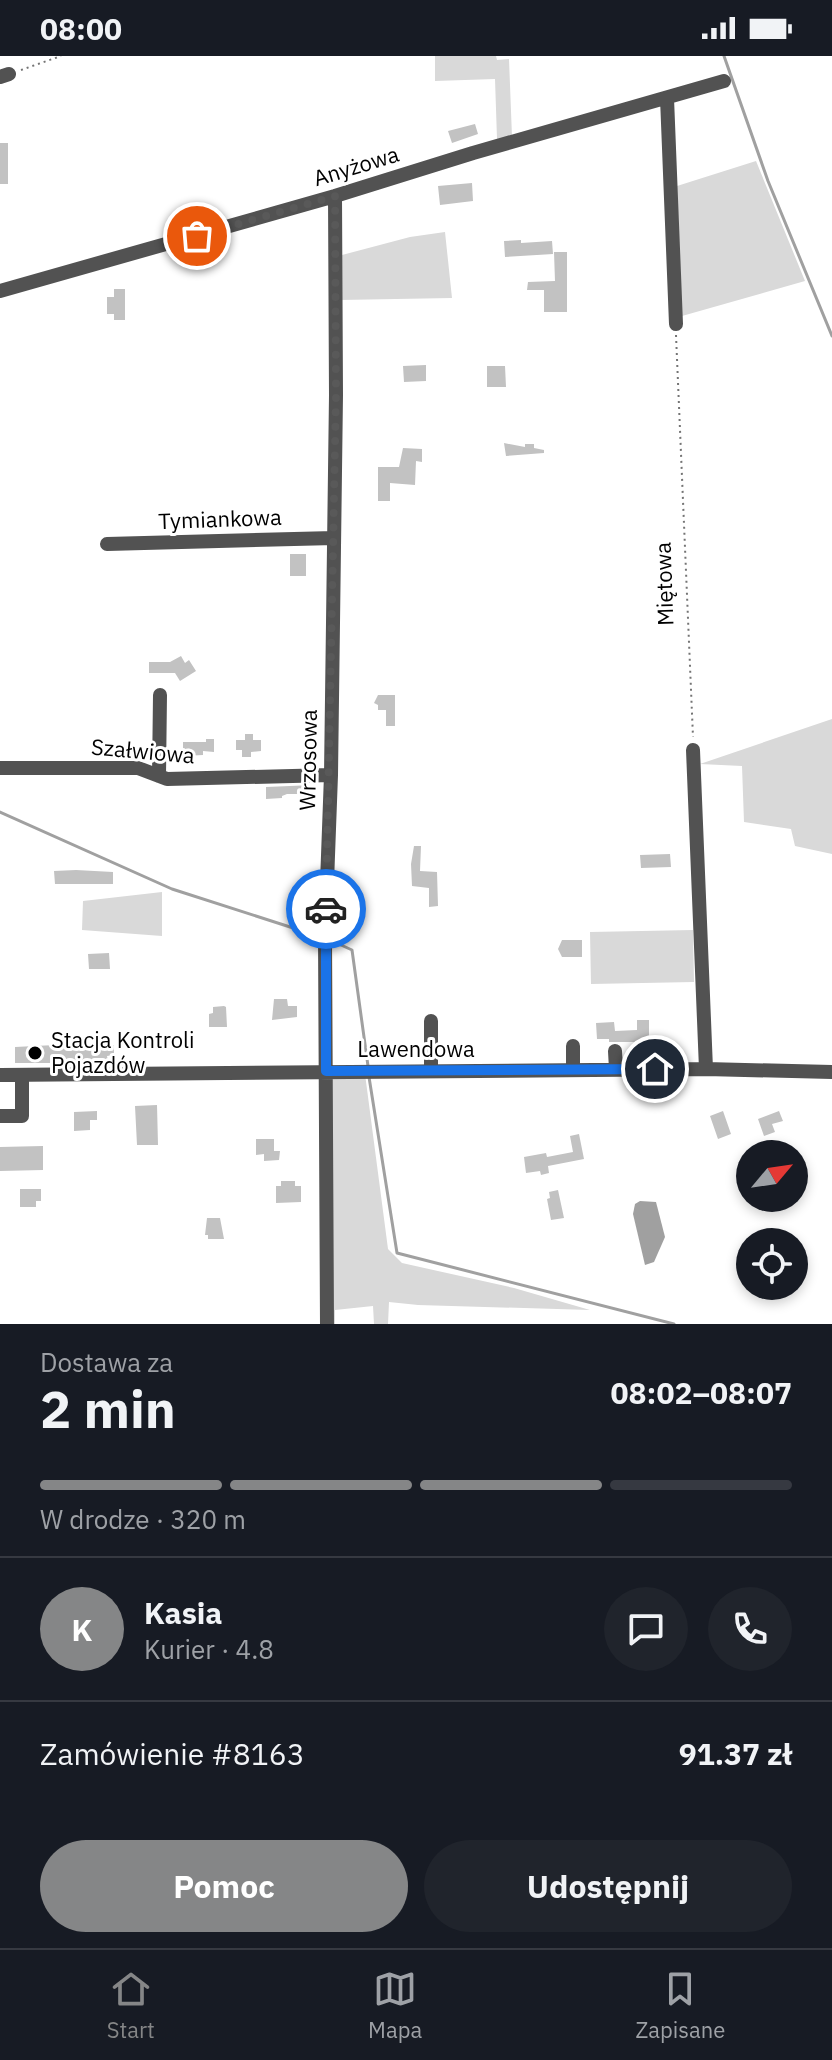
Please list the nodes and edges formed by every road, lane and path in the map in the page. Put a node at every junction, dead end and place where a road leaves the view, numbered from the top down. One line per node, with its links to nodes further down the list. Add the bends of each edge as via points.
1 (61, 56): 2 (path)
2 (4, 76)
3 (724, 81): 4 (street, Anyżowa)
4 (667, 98): 5 (street, Anyżowa); 7 (street)
5 (335, 196): 6 (street, Anyżowa); 8 (street, Wrzosowa)
6 (0, 291)
7 (676, 324): 11 (path, Miętowa)
8 (334, 538): 9 (street, Tymiankowa); 13 (street, Wrzosowa)
9 (107, 544)
10 (160, 695): 14 (street)
11 (693, 750): 21 (street)
12 (0, 768): 14 (street, Szałwiowa, via 138,768)
13 (331, 775): 14 (street, Szałwiowa); 23 (street, Wrzosowa)
14 (159, 776)
15 (431, 1021): 24 (street)
16 (655, 1044): 20 (street)
17 (573, 1046): 22 (street)
18 (615, 1051): 19 (street)
19 (616, 1069): 20 (street, Lawendowa); 22 (street, Lawendowa)
20 (655, 1069): 21 (street, Lawendowa)
21 (706, 1069): 25 (street, Lawendowa)
22 (573, 1070): 24 (street, Lawendowa)
23 (326, 1071): 24 (street, Lawendowa); 27 (street, Lawendowa); 29 (street, Wrzosowa)
24 (431, 1071)
25 (832, 1072)
26 (0, 1075): 27 (street, Lawendowa)
27 (22, 1075): 28 (street, via 22,1116)
28 (0, 1116)
29 (327, 1324)

